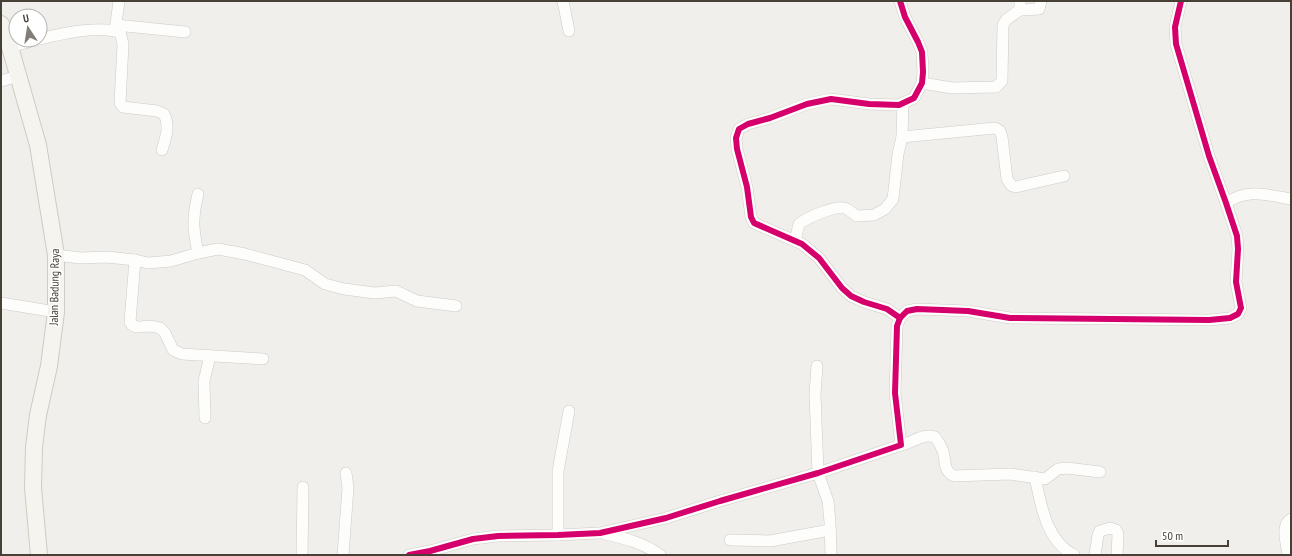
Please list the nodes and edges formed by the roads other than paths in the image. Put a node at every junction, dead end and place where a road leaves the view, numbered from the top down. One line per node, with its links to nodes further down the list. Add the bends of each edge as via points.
1 (119, 1): 8 (street)
2 (563, 1): 9 (street)
3 (900, 1): 16 (street, via 922,52)
4 (1041, 1): 6 (street, via 1039,9 1022,10)
5 (1181, 1): 23 (street, via 1175,27 1176,44 1209,156)
6 (1021, 5): 16 (street, via 1003,25 1002,81 999,85 952,88)
7 (1, 24): 12 (main road, Jalan Badung Raya)
8 (115, 28): 10 (street); 11 (street); 19 (street, via 120,32 123,44 120,102 123,107 164,114 168,130)
9 (569, 31)
10 (185, 32)
11 (48, 37)
12 (8, 42)
13 (10, 48): 14 (main road, Jalan Badung Raya)
14 (18, 76): 15 (street); 26 (main road, Jalan Badung Raya, via 38,145)
15 (1, 81)
16 (922, 83): 17 (street, via 914,98)
17 (903, 103): 18 (street); 24 (street, via 869,104 831,99 807,104 739,128 736,138 737,149 747,187 751,217 754,223)
18 (902, 138): 20 (street, via 995,128 1000,131 1002,137 1007,179 1012,186); 24 (street, via 893,199 885,209 863,217 843,208 829,209 803,220 799,224)
19 (162, 150)
20 (1064, 176)
21 (198, 194): 25 (street, via 193,224)
22 (1291, 199): 23 (street, via 1253,193 1242,194)
23 (1226, 202): 31 (street, via 1237,236 1236,282 1241,308 1238,314 1230,318 1010,318 968,311 917,309 907,311)
24 (795, 241): 31 (street, via 819,258 842,288 852,296 887,309)
25 (198, 253): 27 (street, via 171,261); 29 (street, via 218,249 235,252 305,270 325,284 344,289 375,293 396,291 417,301)
26 (56, 255): 27 (street); 30 (main road, Jalan Badung Raya)
27 (135, 260): 32 (street, via 130,322 132,326 160,328 172,350 182,354)
28 (1, 303): 30 (street)
29 (456, 306)
30 (56, 312): 49 (main road, Jalan Badung Raya, via 34,446 33,488)
31 (900, 318): 37 (street, via 897,326 895,393)
32 (210, 356): 33 (street); 36 (street, via 204,381)
33 (263, 359)
34 (817, 366): 40 (street, via 815,394)
35 (569, 411): 46 (street, via 558,471)
36 (206, 418)
37 (901, 445): 40 (street); 41 (street, via 923,436 934,437 943,450 946,470 954,476 1010,474)
38 (1100, 472): 41 (street, via 1067,468 1055,470 1045,479)
39 (346, 473): 51 (street, via 348,482)
40 (818, 473): 44 (street, via 828,501); 45 (street, via 666,518)
41 (1034, 477): 54 (street, via 1044,517 1052,533 1066,551)
42 (303, 486): 50 (street)
43 (1291, 519): 57 (street, via 1285,527)
44 (830, 530): 47 (street, via 770,541); 53 (street)
45 (600, 533): 46 (street); 52 (street, via 620,537)
46 (558, 536): 48 (street, via 498,536 473,539)
47 (730, 540)
48 (415, 554)
49 (39, 555)
50 (302, 555)
51 (343, 555)
52 (660, 555)
53 (831, 555)
54 (1074, 555)
55 (1095, 555): 56 (street, via 1100,531 1110,528 1118,534)
56 (1117, 555)
57 (1288, 555)

